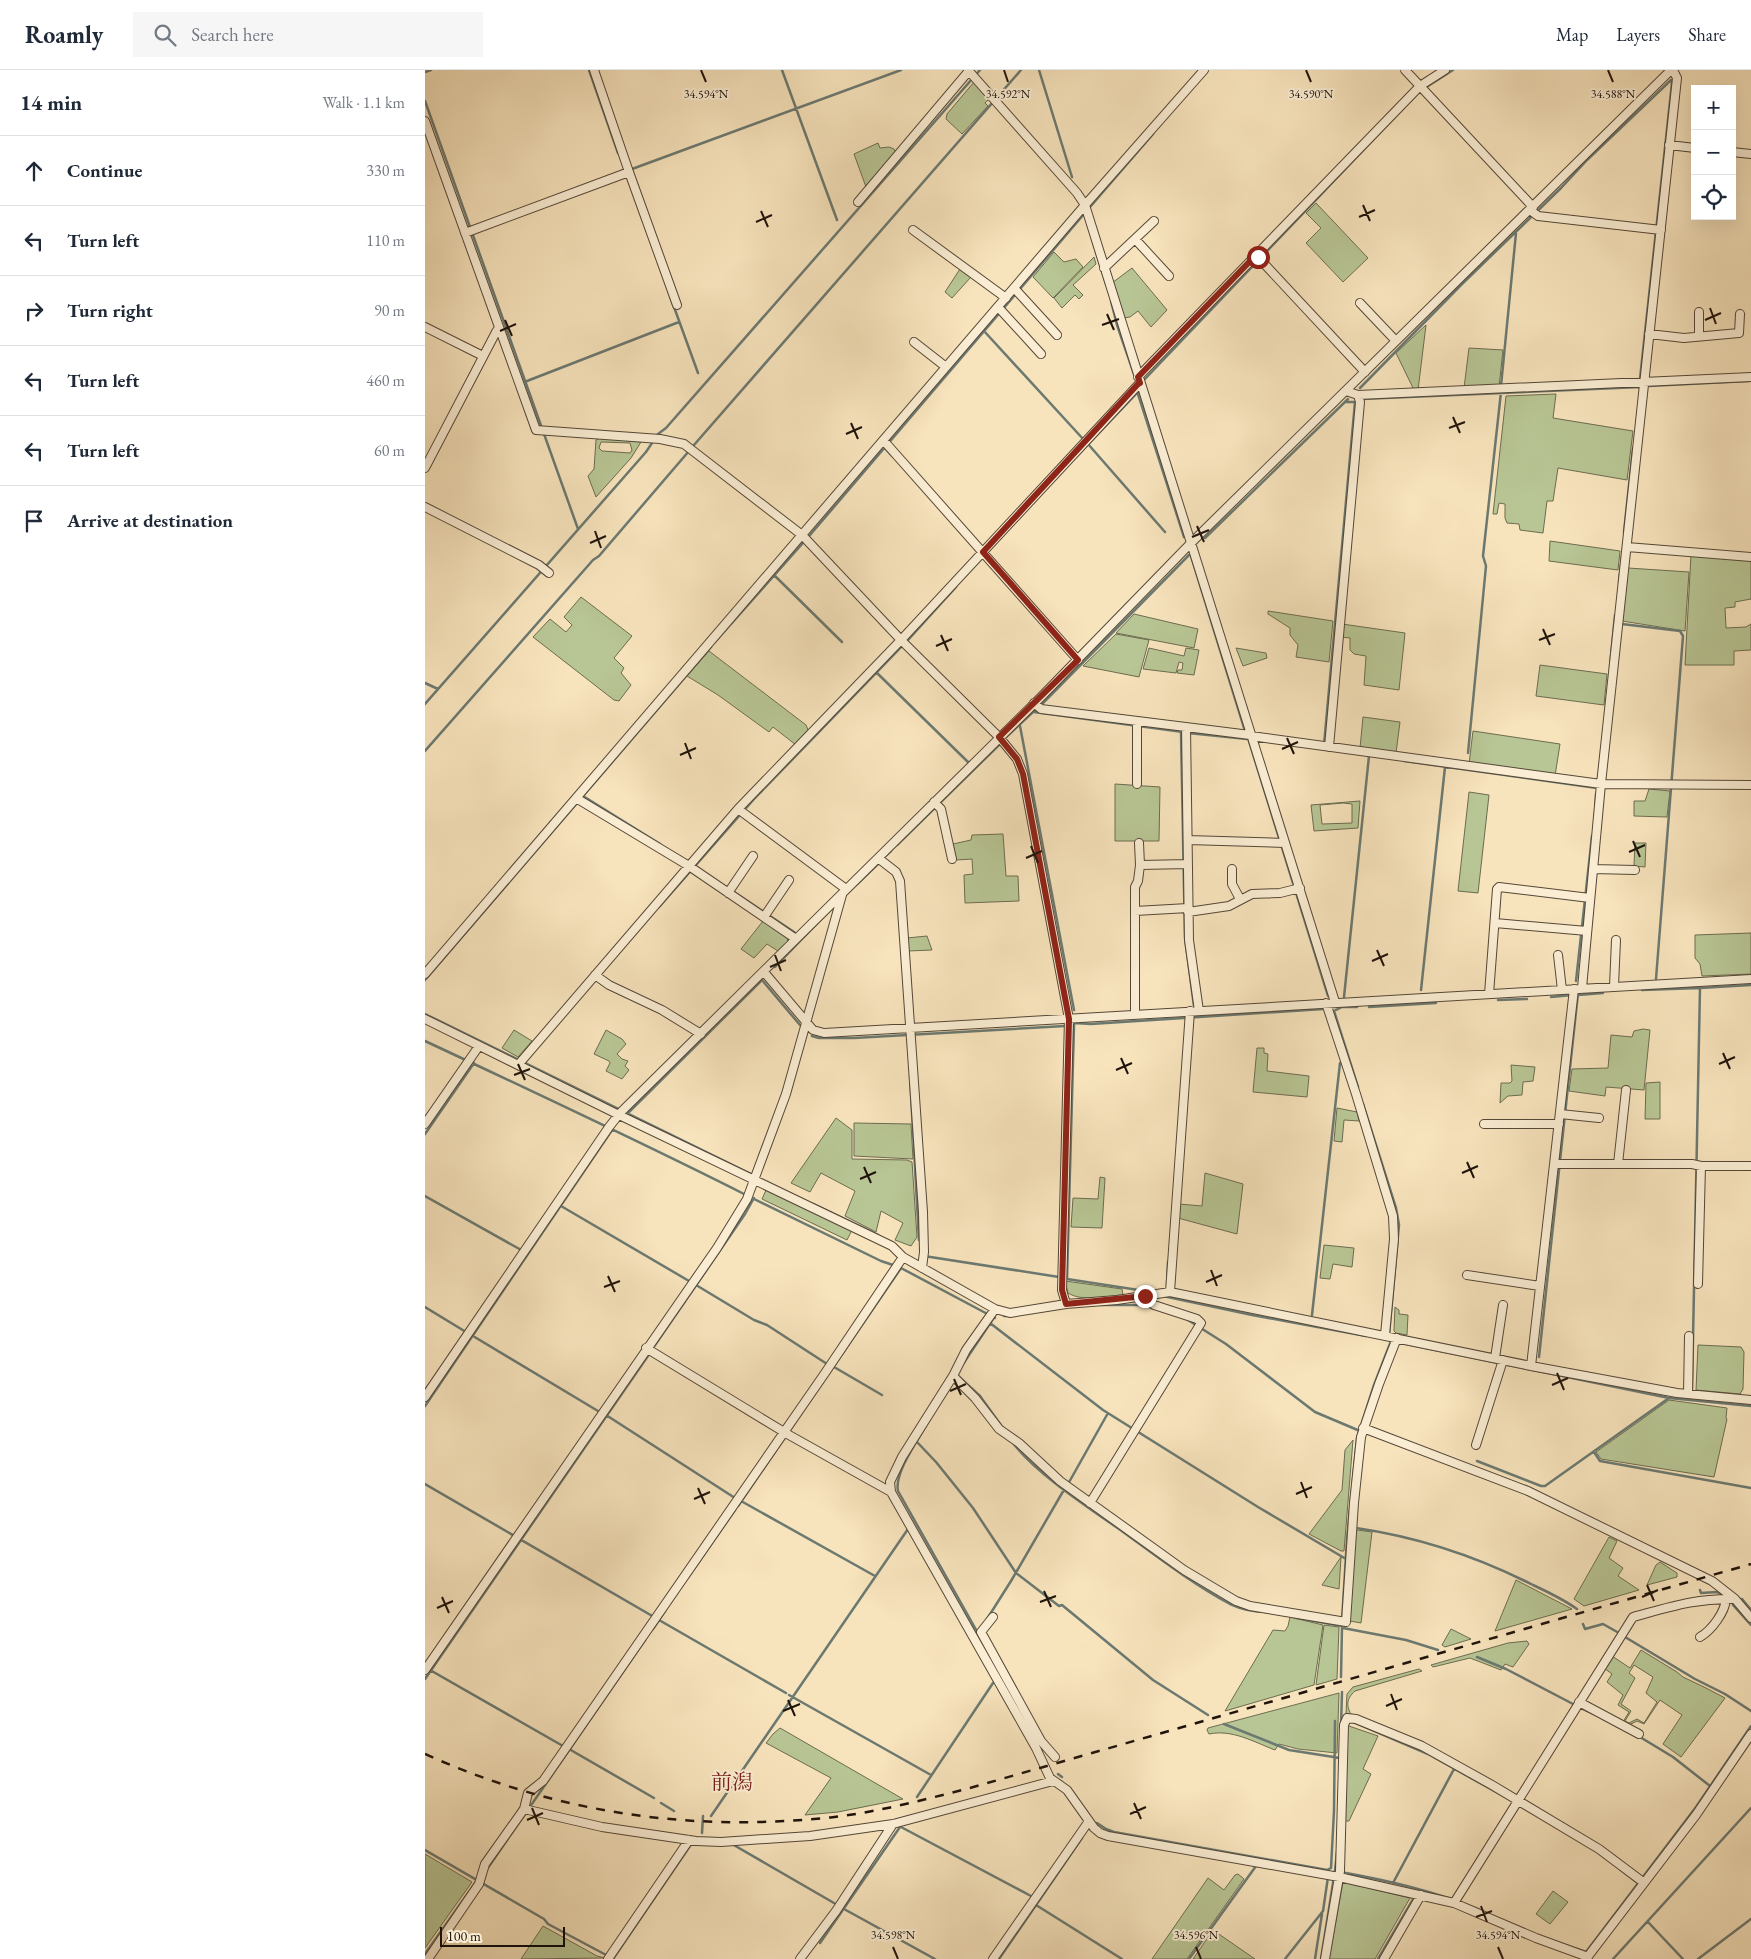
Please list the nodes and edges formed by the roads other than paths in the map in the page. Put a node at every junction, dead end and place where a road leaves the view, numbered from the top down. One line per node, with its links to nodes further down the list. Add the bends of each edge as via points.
1 (594, 70): 14 (street)
2 (1204, 70): 16 (street)
3 (1405, 70): 7 (street)
4 (1445, 70): 7 (street)
5 (1672, 70): 10 (street, via 1677,78); 17 (street)
6 (971, 74): 15 (street); 16 (street)
7 (1420, 86): 17 (street); 23 (street)
8 (425, 121): 9 (street)
9 (427, 133): 21 (street)
10 (1669, 145): 11 (street); 20 (street)
11 (1691, 148)
12 (1736, 152): 13 (street)
13 (1751, 154)
14 (629, 172): 21 (street); 29 (street)
15 (858, 202)
16 (1085, 206): 24 (street); 26 (street)
17 (1532, 208): 20 (street, via 1538,216); 38 (street)
18 (1154, 222): 22 (street)
19 (913, 230): 27 (street)
20 (1661, 230): 35 (street)
21 (470, 231): 34 (street)
22 (1135, 239): 24 (street); 25 (street)
23 (1259, 258): 43 (street); 45 (street)
24 (1104, 268): 45 (street)
25 (1169, 276)
26 (1014, 288): 27 (street); 36 (street)
27 (1006, 298): 30 (street)
28 (1359, 303): 38 (street)
29 (677, 305)
30 (998, 307): 40 (street); 42 (street)
31 (1699, 312): 37 (street)
32 (1740, 314): 37 (street, via 1739,333)
33 (425, 327): 41 (street)
34 (499, 328): 41 (street); 52 (street, via 536,430 650,438 685,444)
35 (1649, 334): 37 (street, via 1684,338); 46 (street)
36 (1057, 335)
37 (1699, 336)
38 (1396, 341): 43 (street)
39 (914, 342): 42 (street)
40 (1041, 354)
41 (481, 356): 50 (street)
42 (946, 367): 49 (street)
43 (1365, 372): 47 (street)
44 (1751, 377): 46 (street)
45 (1139, 380): 53 (street); 55 (street)
46 (1644, 383): 48 (street); 54 (street)
47 (1346, 391): 48 (street); 53 (street)
48 (1359, 398): 65 (street)
49 (886, 443): 52 (street); 55 (street)
50 (425, 468)
51 (425, 507): 57 (street)
52 (805, 538): 58 (street); 69 (street)
53 (1191, 543): 59 (street); 63 (street)
54 (1627, 547): 56 (street); 67 (street)
55 (983, 554): 58 (street); 59 (street)
56 (1751, 557)
57 (545, 570)
58 (903, 642): 64 (street); 71 (street)
59 (1078, 660): 60 (street)
60 (1034, 704): 61 (street, via 1041,709); 64 (street)
61 (1137, 721): 62 (street); 66 (street)
62 (1186, 730): 63 (street); 72 (street)
63 (1251, 735): 65 (street); 74 (street)
64 (999, 737): 70 (street); 110 (street, via 1017,759 1023,774)
65 (1325, 746): 67 (street)
66 (1137, 784)
67 (1599, 784): 68 (street); 82 (street)
68 (1751, 785)
69 (579, 799): 80 (street); 99 (street)
70 (934, 802): 76 (street); 77 (street, via 941,809)
71 (741, 811): 80 (street); 86 (street)
72 (1188, 840): 74 (street); 78 (street)
73 (1139, 843): 79 (street)
74 (1282, 844): 85 (street)
75 (753, 856): 87 (street)
76 (878, 858): 86 (street); 112 (street, via 896,872 901,881)
77 (952, 860)
78 (1185, 864): 79 (street); 90 (street)
79 (1140, 865): 91 (street, via 1135,887)
80 (691, 866): 87 (street); 100 (street)
81 (1232, 869): 89 (street, via 1232,884)
82 (1593, 869): 83 (street); 88 (street)
83 (1635, 870)
84 (789, 880): 92 (street)
85 (1296, 889): 89 (street, via 1273,894 1257,893); 106 (street)
86 (844, 891): 95 (street); 111 (street)
87 (728, 893): 92 (street)
88 (1590, 898): 93 (street, via 1499,887); 94 (street)
89 (1240, 899): 90 (street, via 1221,908)
90 (1186, 909): 91 (street); 108 (street)
91 (1135, 911): 107 (street)
92 (764, 917): 95 (street)
93 (1495, 923): 94 (street); 105 (street)
94 (1587, 931): 104 (street)
95 (796, 939): 98 (street)
96 (1616, 940): 102 (street)
97 (1559, 955): 103 (street)
98 (764, 972): 111 (street); 113 (street)
99 (425, 974)
100 (595, 974): 113 (street, via 609,985 662,1010); 115 (street)
101 (1751, 979): 102 (street)
102 (1614, 986): 104 (street)
103 (1562, 990): 104 (street); 105 (street)
104 (1575, 992): 118 (street)
105 (1489, 994): 106 (street)
106 (1330, 1003): 108 (street); 139 (street, via 1393,1216)
107 (1135, 1014): 108 (street); 110 (street)
108 (1192, 1014): 133 (street)
109 (425, 1019): 114 (street)
110 (1069, 1019): 112 (street); 135 (street, via 1062,1290)
111 (806, 1022): 112 (street, via 813,1030 824,1033); 127 (street, via 785,1094)
112 (911, 1033): 129 (street, via 924,1255)
113 (701, 1034): 117 (street)
114 (479, 1046): 115 (street); 120 (street)
115 (519, 1062): 117 (street)
116 (1626, 1090): 124 (street)
117 (621, 1112): 127 (street); 145 (street)
118 (1560, 1114): 119 (street); 122 (street)
119 (1599, 1118)
120 (425, 1124)
121 (1484, 1124): 122 (street)
122 (1559, 1124): 123 (street)
123 (1558, 1164): 124 (street); 132 (street)
124 (1618, 1164): 125 (street)
125 (1698, 1165): 126 (street); 131 (street)
126 (1751, 1166)
127 (753, 1180): 128 (street, via 892,1246); 140 (street, via 747,1199 717,1248)
128 (899, 1263): 129 (street); 148 (street)
129 (922, 1268): 137 (street)
130 (1467, 1275): 132 (street)
131 (1698, 1284)
132 (1540, 1286): 142 (street)
133 (1170, 1292): 134 (street); 139 (street)
134 (1145, 1296): 135 (street); 151 (street, via 1154,1305 1201,1323)
135 (1066, 1304): 137 (street)
136 (1503, 1305): 141 (street)
137 (992, 1313): 143 (street, via 966,1350)
138 (1689, 1336): 144 (street)
139 (1392, 1338): 141 (street); 147 (street)
140 (646, 1348): 148 (street); 158 (street)
141 (1499, 1359): 142 (street); 149 (street)
142 (1531, 1366): 144 (street)
143 (953, 1376): 150 (street, via 902,1457 890,1482); 151 (street, via 1002,1432)
144 (1688, 1394): 146 (street)
145 (425, 1397)
146 (1751, 1400)
147 (1363, 1428): 151 (street, via 1346,1622 1236,1601 1184,1570); 153 (street, via 1528,1491 1712,1581)
148 (786, 1434): 150 (street); 166 (street, via 543,1781 528,1793)
149 (1476, 1445)
150 (891, 1492): 156 (street)
151 (1090, 1503)
152 (1726, 1599): 153 (street); 157 (street, via 1725,1607); 159 (street, via 1695,1601 1633,1617)
153 (1735, 1599): 155 (street)
154 (993, 1617): 156 (street)
155 (1751, 1618)
156 (979, 1637): 162 (street)
157 (1700, 1637)
158 (426, 1669)
159 (1579, 1702): 160 (street); 165 (street)
160 (1639, 1734)
161 (1751, 1734): 171 (street, via 1696,1815)
162 (1037, 1743): 163 (street); 164 (street)
163 (1055, 1757)
164 (1053, 1781): 167 (street, via 1067,1790); 168 (street)
165 (1517, 1800): 170 (street, via 1422,1746 1347,1718 1344,1724); 171 (street, via 1599,1849); 173 (street)
166 (528, 1810): 169 (street, via 602,1827); 174 (street, via 485,1864 481,1878)
167 (1089, 1821): 170 (street, via 1100,1833 1108,1836); 178 (street)
168 (893, 1824): 169 (street, via 810,1836); 177 (street)
169 (693, 1841): 175 (street)
170 (1335, 1875): 172 (street); 179 (street)
171 (1641, 1881): 176 (street)
172 (1418, 1894): 173 (street); 180 (street)
173 (1455, 1901): 176 (street)
174 (432, 1958)
175 (609, 1958)
176 (1587, 1958)
177 (800, 1959)
178 (993, 1959)
179 (1325, 1959)
180 (1384, 1959)

